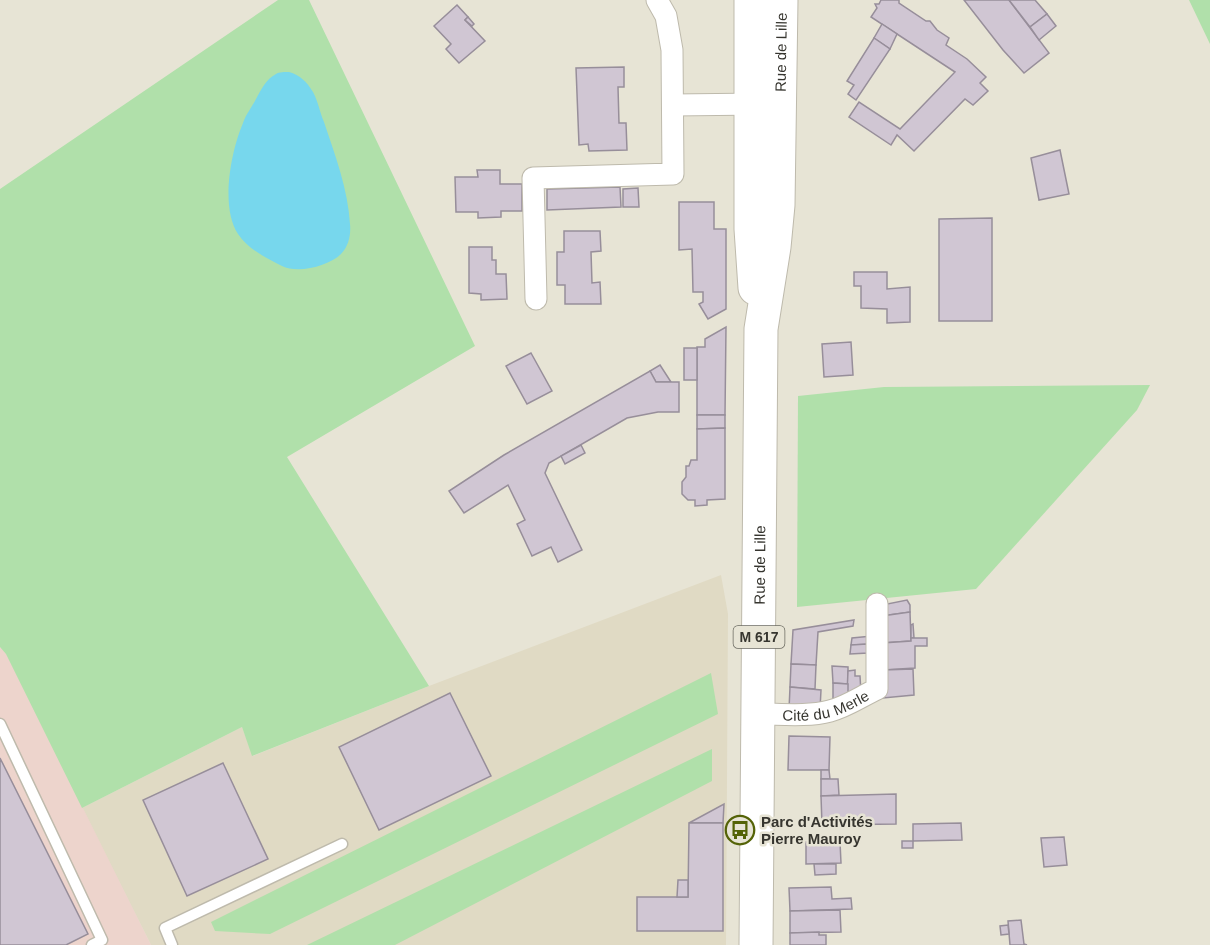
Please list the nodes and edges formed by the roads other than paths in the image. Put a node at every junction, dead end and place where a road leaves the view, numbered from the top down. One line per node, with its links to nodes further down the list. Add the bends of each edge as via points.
1 (657, 0): 5 (street, via 670,33)
2 (752, 0): 4 (main road, Rue de Lille / M 617)
3 (781, 0): 4 (main road, Rue de Lille / M 617)
4 (765, 104): 5 (street); 8 (main road, Rue de Lille / M 617, via 752,257 762,329)
5 (673, 105): 6 (street, via 673,174 533,178)
6 (536, 299)
7 (877, 604): 8 (street, Cité du Merle, via 877,688 829,711)
8 (758, 714): 13 (main road, Rue de Lille / M 617)
9 (0, 724): 11 (lane, via 102,940)
10 (342, 844): 12 (lane, via 165,928)
11 (92, 945)
12 (172, 945)
13 (756, 945)

